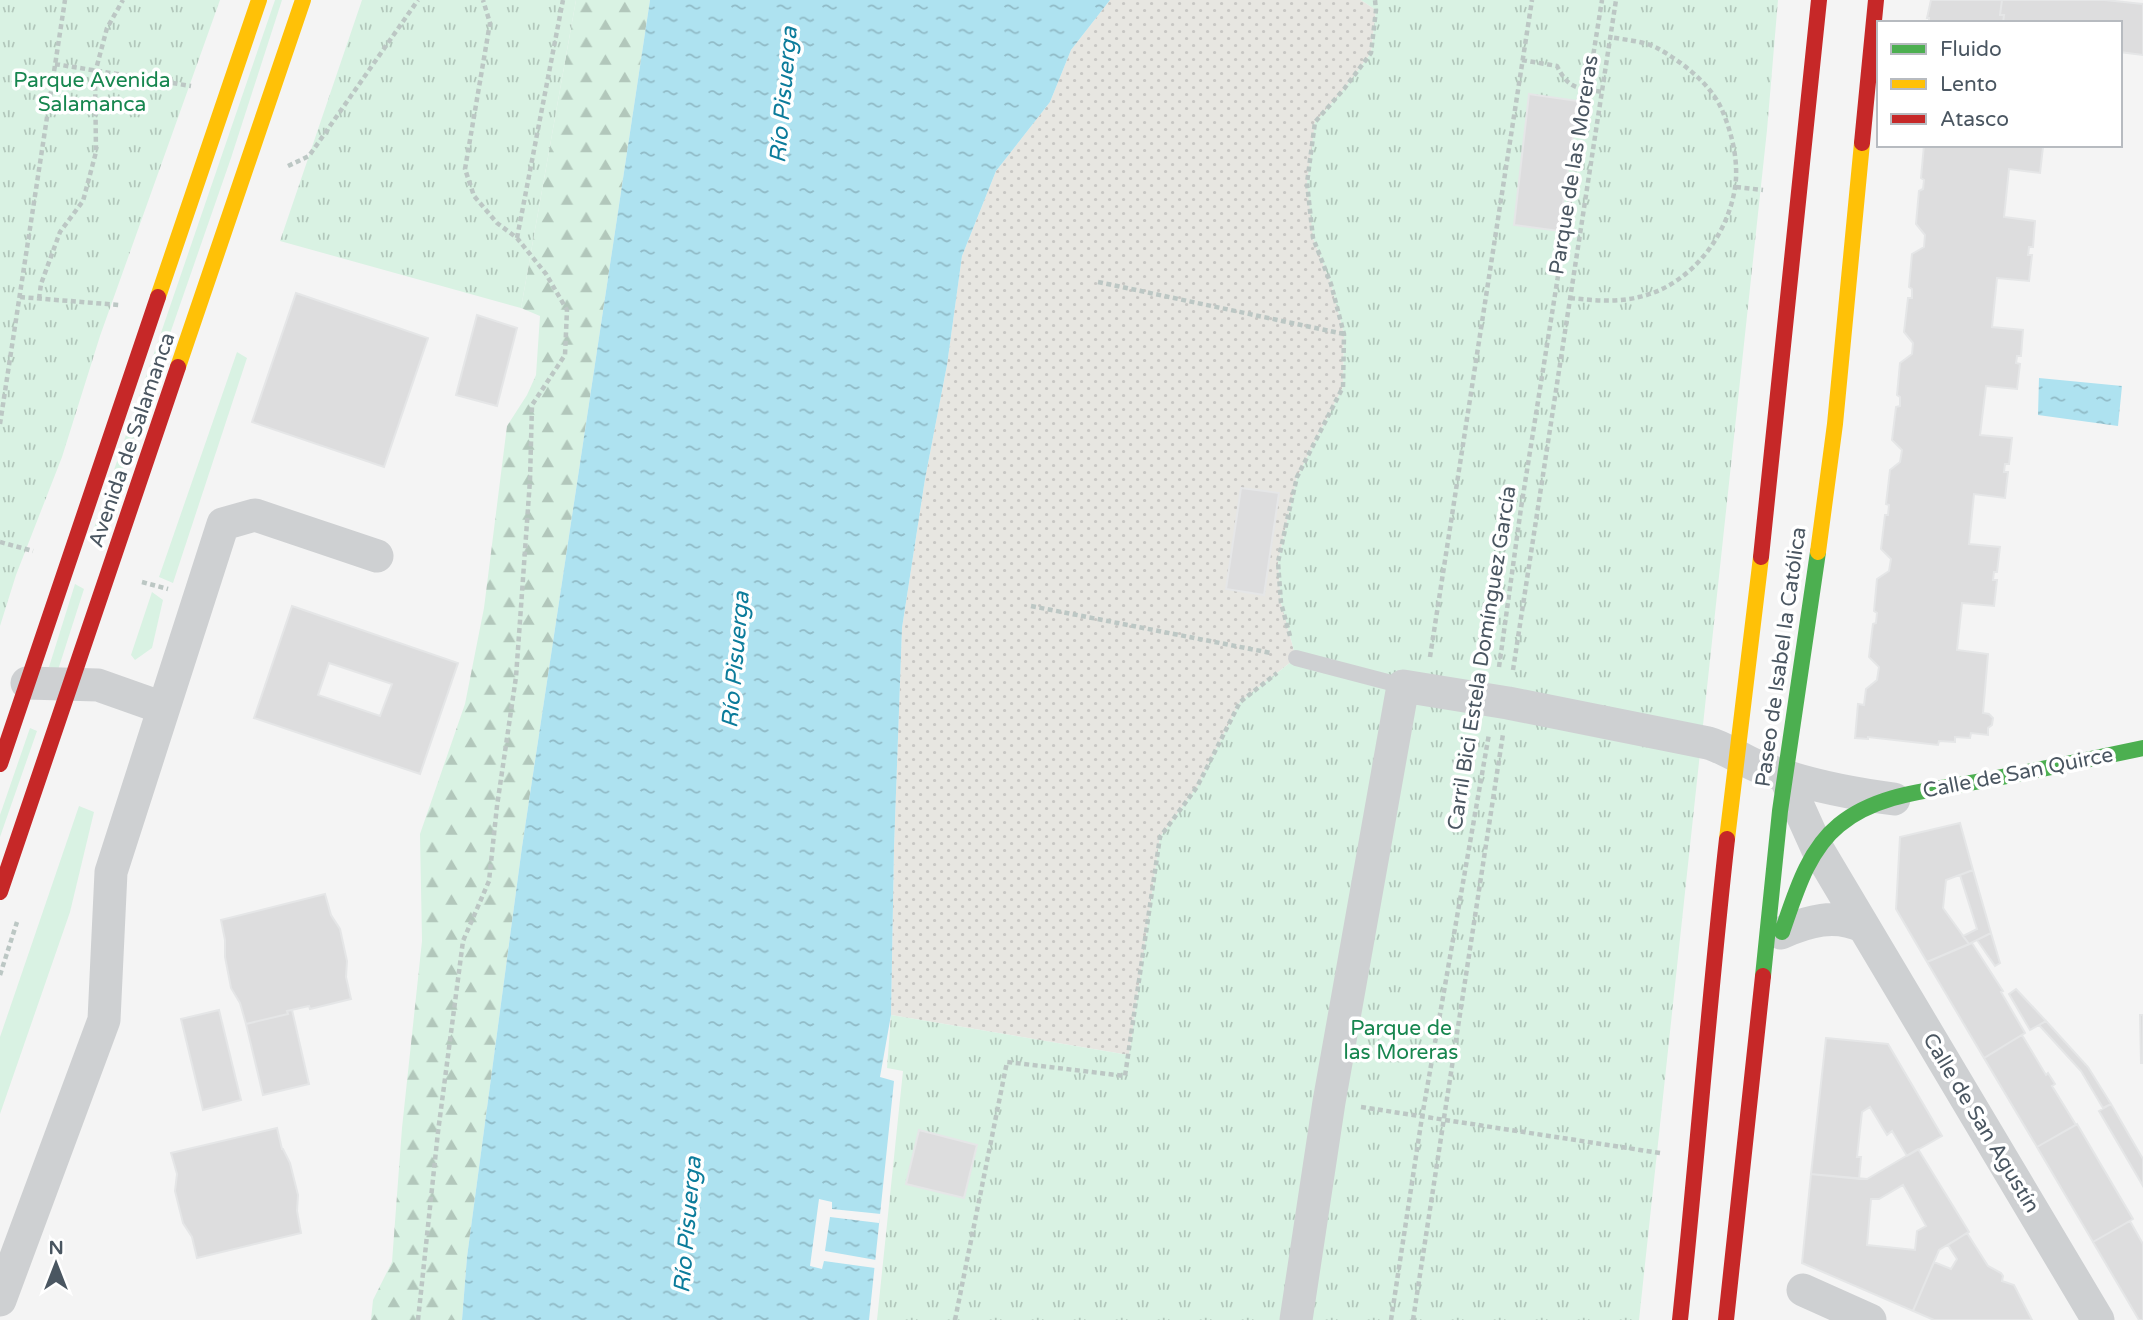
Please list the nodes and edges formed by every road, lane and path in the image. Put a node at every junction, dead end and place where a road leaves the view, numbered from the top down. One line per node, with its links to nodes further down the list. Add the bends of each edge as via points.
1 (65, 0): 16 (path)
2 (123, 0): 17 (path, via 107,28)
3 (259, 0): 35 (main road, Avenida de Salamanca)
4 (303, 0): 36 (main road, Avenida de Salamanca)
5 (418, 0): 21 (path, via 309,156)
6 (482, 0): 24 (path, via 490,23 465,169 474,196 497,223)
7 (563, 0): 24 (path)
8 (1375, 0): 30 (path, via 1371,53 1315,122 1307,183 1313,238)
9 (1532, 0): 15 (path)
10 (1602, 0): 19 (path, Carril Bici Estela Domínguez García)
11 (1616, 0): 14 (path, Parque de las Moreras)
12 (1819, 0): 41 (main road, Paseo de Isabel la Católica)
13 (1876, 0): 43 (main road, Paseo de Isabel la Católica, via 1835,424)
14 (1610, 37): 20 (path, Parque de las Moreras); 22 (path, Parque de las Moreras, via 1655,47 1693,72 1721,107 1735,146)
15 (1522, 60): 19 (path, via 1557,66 1574,88); 37 (path)
16 (54, 64): 17 (path); 26 (path)
17 (96, 71): 18 (path); 28 (path, via 96,152 83,201 60,232)
18 (199, 88)
19 (1588, 90): 20 (path); 38 (path, Carril Bici Estela Domínguez García, via 1521,508)
20 (1603, 92): 27 (path, Parque de las Moreras)
21 (288, 166)
22 (1736, 187): 23 (path); 27 (path, Parque de las Moreras, via 1724,226 1688,272 1640,297 1611,302)
23 (1773, 191)
24 (517, 237): 56 (path, via 568,310 565,355 532,405 516,677 489,881 463,941)
25 (1098, 282): 30 (path)
26 (20, 297): 28 (path); 31 (path)
27 (1570, 298): 38 (path, Parque de las Moreras)
28 (39, 299): 29 (path)
29 (127, 306)
30 (1344, 334): 34 (path, via 1343,387 1297,477 1278,562 1281,603)
31 (0, 424)
32 (377, 556): 39 (street, via 255,515 223,524)
33 (1031, 606): 34 (path)
34 (1296, 658): 37 (lane); 57 (path, via 1240,702 1197,787 1160,837 1125,1076 1007,1062)
35 (27, 683): 36 (street); 42 (main road, Avenida de Salamanca)
36 (72, 683): 39 (street, via 98,685); 46 (main road, Avenida de Salamanca)
37 (1414, 687): 38 (street, Calle de San Quirce); 50 (street)
38 (1501, 702): 41 (street, Calle de San Quirce, via 1708,743); 51 (path, Carril Bici Estela Domínguez García); 52 (path, Parque de las Moreras)
39 (163, 708): 55 (street, via 111,872 104,1020)
40 (2143, 748): 44 (main road, Calle de San Quirce)
41 (1736, 754): 43 (street, Calle de San Quirce); 61 (main road, Paseo de Isabel la Católica)
42 (0, 764)
43 (1785, 777): 44 (street, Calle de San Quirce, via 1850,794); 45 (street, Calle de San Agustín); 49 (main road, Paseo de Isabel la Católica)
44 (1894, 799): 45 (main road, Calle de San Quirce, via 1839,825)
45 (1817, 848): 47 (street, Calle de San Agustín); 48 (main road, Calle de San Quirce)
46 (0, 892)
47 (1864, 927): 48 (street, via 1833,919); 64 (street, Calle de San Agustín)
48 (1781, 933): 49 (main road, Calle de San Quirce)
49 (1764, 976): 62 (main road, Paseo de Isabel la Católica)
50 (1329, 1102): 51 (path); 58 (street)
51 (1422, 1117): 52 (path); 59 (path, Carril Bici Estela Domínguez García)
52 (1445, 1121): 53 (path); 60 (path, Parque de las Moreras)
53 (1667, 1154)
54 (1803, 1290): 63 (street)
55 (0, 1300)
56 (418, 1320)
57 (955, 1320)
58 (1296, 1320)
59 (1391, 1320)
60 (1413, 1320)
61 (1680, 1320)
62 (1726, 1320)
63 (1870, 1320)
64 (2098, 1320)

